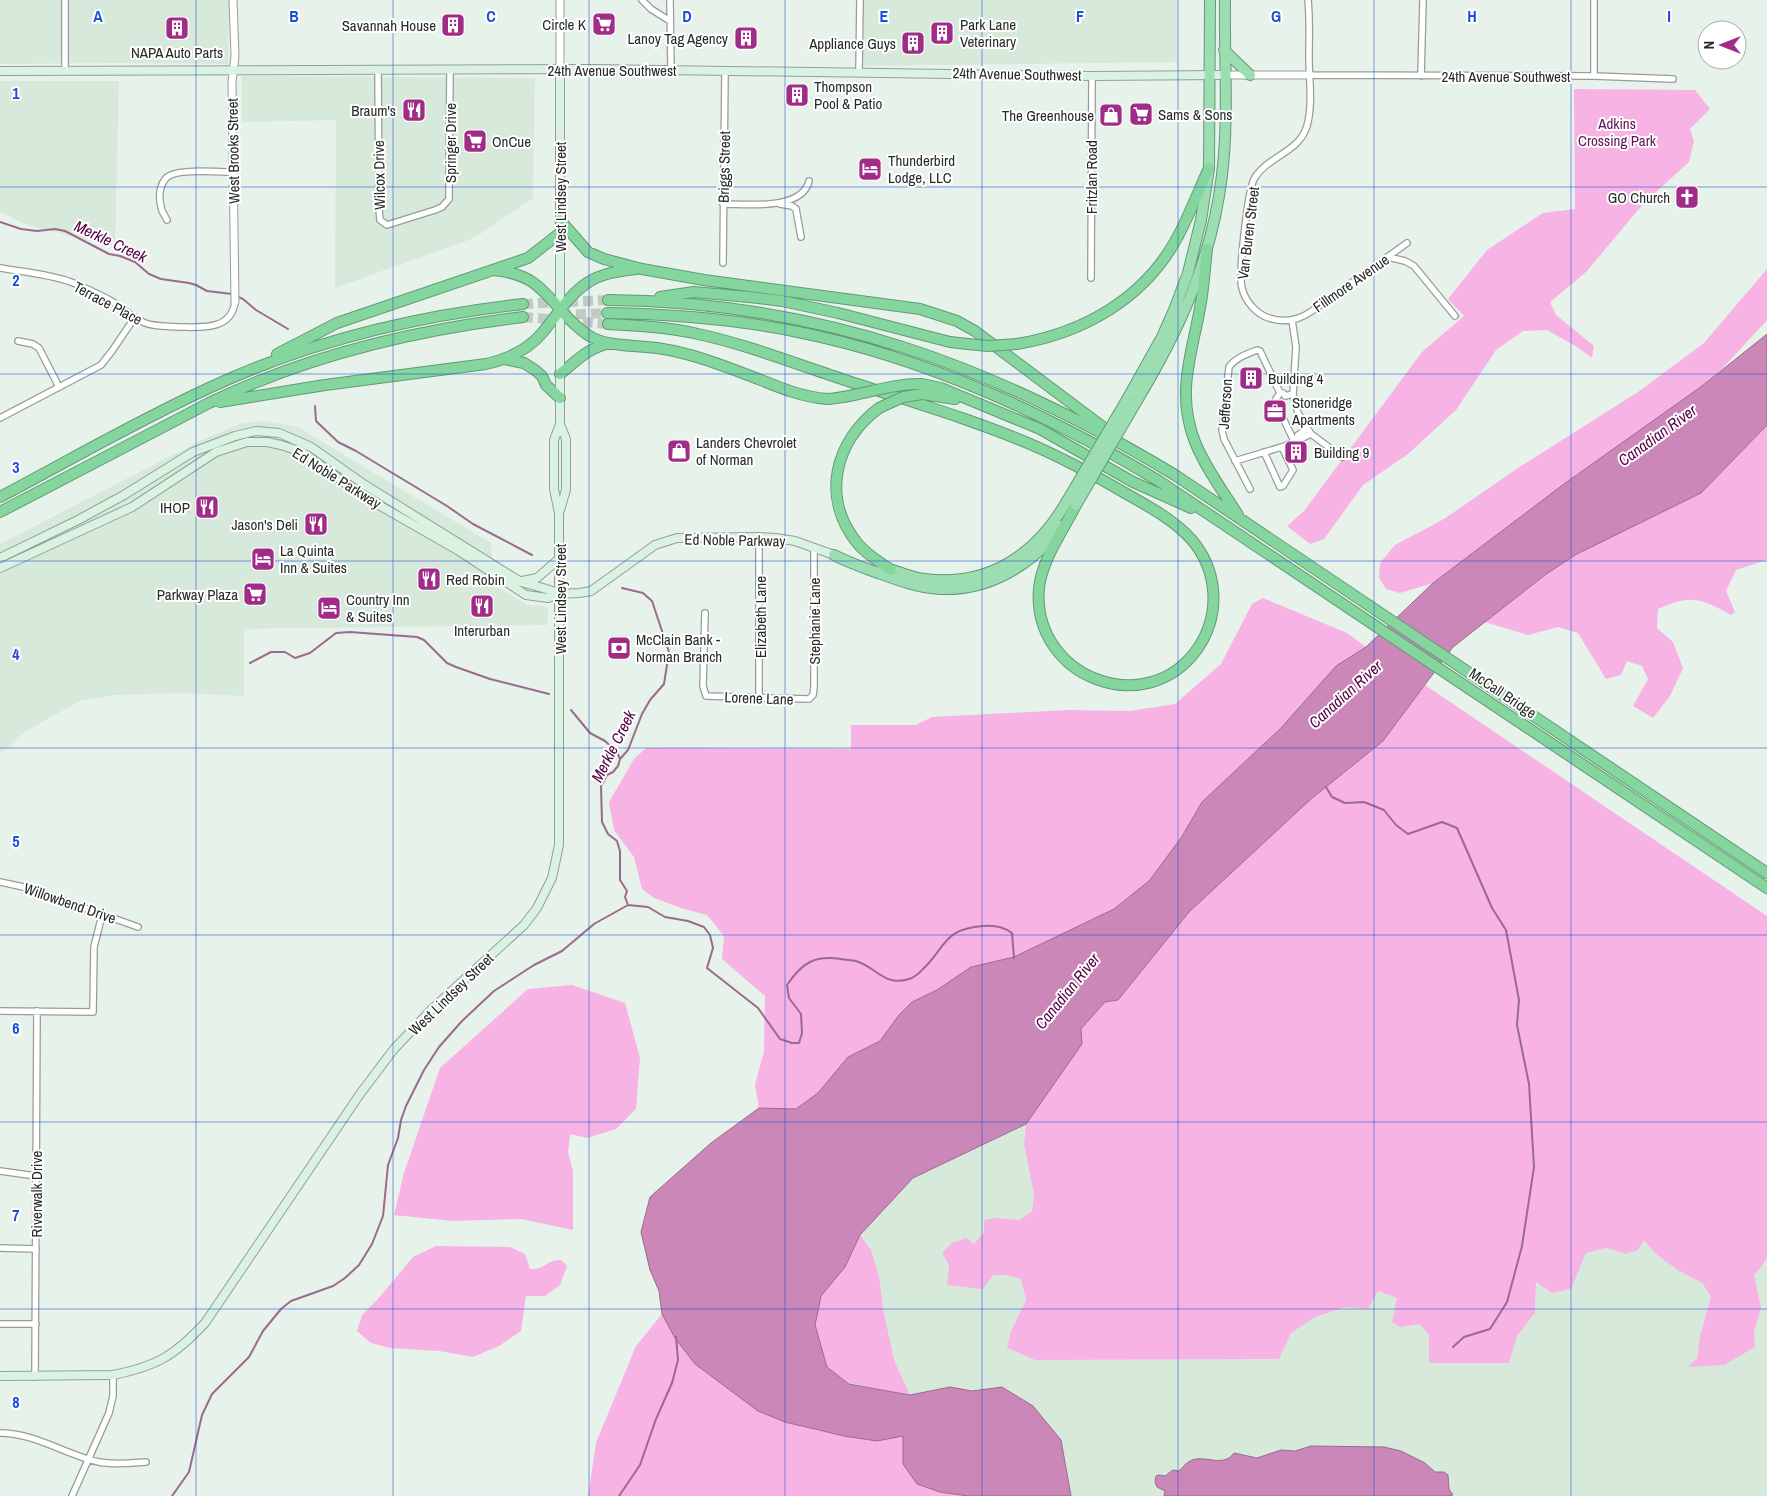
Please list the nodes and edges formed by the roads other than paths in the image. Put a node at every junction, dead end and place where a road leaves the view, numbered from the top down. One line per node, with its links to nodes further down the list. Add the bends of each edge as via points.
1 (65, 0): 14 (street)
2 (233, 0): 15 (street, West Brooks Street)
3 (560, 0): 18 (street, West Lindsey Street)
4 (642, 0): 12 (street)
5 (670, 0): 12 (street)
6 (860, 0): 22 (street)
7 (1210, 0): 23 (highway)
8 (1226, 0): 13 (highway)
9 (1308, 0): 26 (street, Van Buren Street)
10 (1423, 0): 28 (street)
11 (1594, 0): 29 (street)
12 (670, 21): 19 (street)
13 (1224, 50): 24 (highway); 25 (highway)
14 (65, 70): 15 (main road, 24th Avenue Southwest); 20 (main road, 24th Avenue Southwest)
15 (233, 70): 16 (main road, 24th Avenue Southwest); 32 (street, West Brooks Street)
16 (378, 70): 17 (main road, 24th Avenue Southwest); 36 (street, Wilcox Drive, via 380,220 392,225)
17 (450, 70): 18 (main road, 24th Avenue Southwest); 36 (street, Springer Drive, via 449,195 446,202)
18 (560, 70): 19 (main road, 24th Avenue Southwest); 38 (main road, West Lindsey Street)
19 (671, 70): 21 (main road, 24th Avenue Southwest)
20 (0, 71)
21 (726, 71): 22 (main road, 24th Avenue Southwest); 34 (street, Briggs Street)
22 (859, 72): 27 (main road, 24th Avenue Southwest)
23 (1208, 74): 24 (main road, 24th Avenue Southwest); 27 (main road, 24th Avenue Southwest); 31 (highway)
24 (1225, 75): 25 (street); 42 (highway, via 1222,173)
25 (1250, 75): 26 (street)
26 (1310, 75): 28 (street, 24th Avenue Southwest); 58 (street, Van Buren Street, via 1306,130 1294,146 1258,174 1251,188 1241,272 1243,293 1256,311 1274,320)
27 (1092, 76): 48 (street, Fritzlan Road)
28 (1421, 76): 29 (street, 24th Avenue Southwest)
29 (1594, 76): 30 (street, 24th Avenue Southwest)
30 (1673, 79)
31 (1209, 168): 50 (highway, bridge, via 1176,240 1157,266 1129,296 1098,317 1052,337 988,346 950,342 807,306 749,296 694,292); 70 (highway, via 1188,273)
32 (234, 172): 37 (street, via 168,176 162,184 160,199 160,207); 51 (street, West Brooks Street)
33 (809, 181): 35 (street, via 802,193)
34 (723, 204): 35 (street); 44 (street, Briggs Street)
35 (780, 204): 40 (street, via 796,209)
36 (435, 210)
37 (167, 220)
38 (560, 220): 39 (main road, West Lindsey Street); 46 (highway, via 588,252)
39 (560, 234): 47 (highway, via 534,255); 53 (main road, West Lindsey Street)
40 (801, 237)
41 (1407, 243): 43 (street, Fillmore Avenue)
42 (1207, 249): 70 (highway, via 1179,324 1155,370); 86 (highway, via 1201,302 1186,373 1188,413 1194,440 1207,466)
43 (1388, 257): 55 (street, via 1414,266); 58 (street, Fillmore Avenue, via 1305,315)
44 (723, 263)
45 (0, 268): 56 (street, Terrace Place, via 70,282 111,300)
46 (642, 268): 53 (highway, via 596,279 579,289); 77 (highway, via 939,314 975,331)
47 (494, 270): 53 (highway, via 526,277 541,287); 64 (highway, via 337,323)
48 (1091, 278)
49 (608, 300): 50 (highway)
50 (636, 300): 77 (highway, via 780,315 898,344 1001,383)
51 (235, 302): 56 (street, Terrace Place, via 225,320 208,328 161,326)
52 (523, 304): 64 (highway, via 442,315 372,330 314,347)
53 (560, 308): 61 (highway, via 584,333); 62 (highway, via 536,340); 63 (main road, West Lindsey Street)
54 (607, 313): 87 (highway, via 672,315 762,326 825,338 922,366 1052,421 1144,472)
55 (1455, 316)
56 (135, 317): 65 (street, via 101,365)
57 (523, 317): 71 (highway, via 450,327 378,342 289,369)
58 (1292, 320): 67 (street, via 1296,347)
59 (608, 324): 83 (highway, via 706,336 920,404 1030,444 1141,502 1189,537 1206,560 1212,582 1214,597 1208,630 1192,656 1171,674 1145,683 1114,685 1079,672 1054,647 1042,618 1040,586)
60 (18, 342): 65 (street, via 39,348)
61 (610, 343): 63 (highway, via 584,353); 66 (highway, bridge, via 692,355 794,393 827,399 904,385)
62 (504, 359): 69 (highway, via 529,366); 71 (highway)
63 (560, 374): 69 (main road, West Lindsey Street)
64 (230, 379): 82 (highway, via 158,413)
65 (60, 387): 72 (street)
66 (922, 389): 87 (highway, via 1013,418 1056,438 1133,482); 94 (highway, bridge, via 879,408 860,425 840,461 837,493 842,516 866,552)
67 (1293, 392): 68 (street); 74 (street, via 1298,413)
68 (1282, 393): 75 (street, Jefferson, via 1276,399 1277,403); 80 (street, Jefferson, via 1260,351 1232,362 1222,430)
69 (560, 398): 73 (main road, West Lindsey Street)
70 (1132, 400): 83 (highway, bridge)
71 (209, 403): 84 (highway)
72 (0, 418)
73 (560, 424): 85 (main road, West Lindsey Street, via 554,440 554,489); 85 (main road, West Lindsey Street, via 566,440 566,490)
74 (1309, 431): 75 (street); 79 (street)
75 (1296, 440): 76 (street)
76 (1282, 447): 78 (street); 78 (street, via 1292,470 1280,487)
77 (1131, 449): 86 (highway, McCall Bridge)
78 (1264, 452): 80 (street)
79 (1342, 456)
80 (1236, 461): 81 (street, Jefferson)
81 (1250, 489)
82 (0, 497)
83 (1071, 503): 90 (highway, via 1059,530 1041,550 1004,575 977,585 940,589 913,585 848,563); 94 (highway, via 1031,548 992,571 943,580 923,579)
84 (0, 512)
85 (559, 513): 92 (main road, West Lindsey Street)
86 (1242, 520): 100 (highway, McCall Bridge)
87 (1221, 522): 102 (highway, McCall Bridge)
88 (759, 537): 89 (main road, Ed Noble Parkway, via 791,540); 96 (main road, Ed Noble Parkway, via 669,540 655,546 591,591); 99 (street, Elizabeth Lane)
89 (814, 547): 90 (main road, Ed Noble Parkway); 98 (street, Stephanie Lane)
90 (834, 555): 94 (highway)
91 (0, 558): 95 (main road, Ed Noble Parkway, via 108,503 194,452 256,431 278,433 311,446 365,486)
92 (560, 558): 95 (main road, via 537,578); 96 (main road, West Lindsey Street)
93 (0, 568): 96 (main road, Ed Noble Parkway, via 132,507 216,452 247,442 267,442 302,452 363,496 459,551 521,593 541,598)
94 (891, 570)
95 (521, 582): 96 (main road, Ed Noble Parkway)
96 (559, 594): 113 (main road, West Lindsey Street, via 559,845 552,878 537,908 524,926 432,1009 394,1049 360,1094 205,1324 173,1354 145,1367)
97 (705, 613): 99 (street, Lorene Lane, via 704,694)
98 (813, 695): 99 (street, Lorene Lane, via 805,700)
99 (760, 698)
100 (1767, 873)
101 (0, 882): 103 (street, Willowbend Drive, via 30,888)
102 (1767, 888)
103 (102, 915): 104 (street, Willowbend Drive); 106 (street, via 94,948 93,1012)
104 (138, 927)
105 (0, 1011): 106 (street)
106 (37, 1011): 108 (street, Riverwalk Drive)
107 (0, 1170): 108 (street)
108 (36, 1176): 110 (street, Riverwalk Drive)
109 (0, 1248): 110 (street)
110 (36, 1249): 112 (street, Riverwalk Drive)
111 (0, 1324): 112 (street)
112 (36, 1324): 115 (street, Riverwalk Drive)
113 (113, 1375): 115 (main road, West Lindsey Street); 117 (street, via 114,1396 109,1414)
114 (0, 1376): 115 (main road, West Lindsey Street)
115 (35, 1376)
116 (0, 1433): 117 (street, via 24,1436)
117 (88, 1459): 118 (street, via 106,1463); 119 (street)
118 (146, 1462)
119 (72, 1496)

